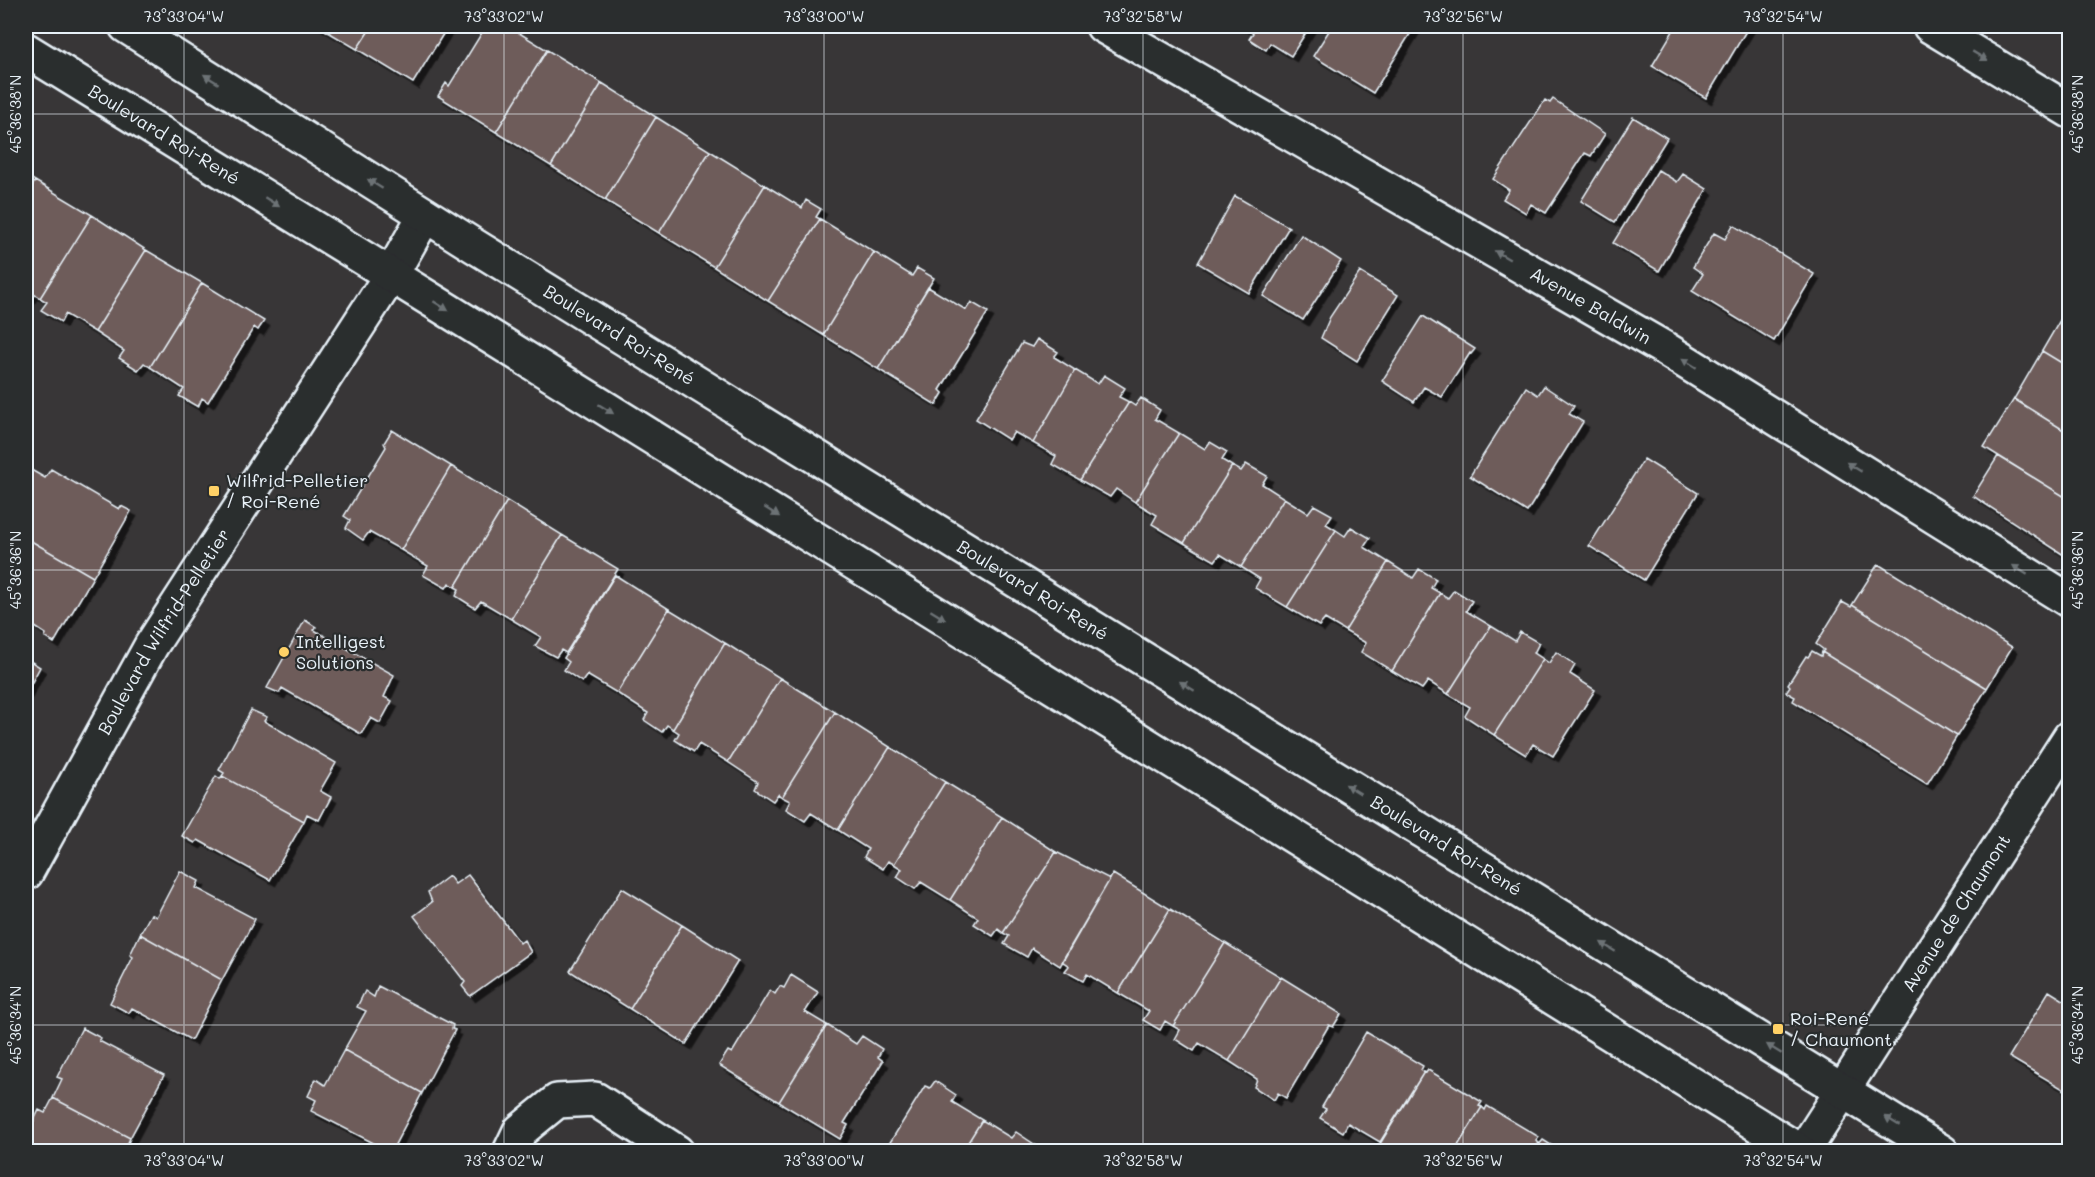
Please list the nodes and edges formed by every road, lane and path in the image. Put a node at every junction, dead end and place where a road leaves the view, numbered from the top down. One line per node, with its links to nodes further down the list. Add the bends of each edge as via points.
1 (126, 26): 6 (street, Boulevard Roi-René, one-way to 1)
2 (1103, 26): 8 (street, Avenue Baldwin, one-way to 2, via 1662,347)
3 (1930, 26): 5 (street, one-way to 5)
4 (26, 50): 7 (street, Boulevard Roi-René, one-way to 7)
5 (2070, 111)
6 (425, 215): 7 (street, Boulevard Wilfrid-Pelletier); 11 (street, Boulevard Roi-René, one-way to 6)
7 (391, 275): 10 (street, Boulevard Wilfrid-Pelletier, via 150,646); 14 (street, Boulevard Roi-René, one-way to 14)
8 (2070, 601)
9 (2070, 737): 11 (street, Avenue de Chaumont)
10 (26, 873)
11 (1842, 1090): 14 (street, Avenue de Chaumont); 15 (street, Boulevard Roi-René, one-way to 11)
12 (510, 1152): 13 (street, via 520,1131 557,1101 595,1099)
13 (677, 1152)
14 (1802, 1152)
15 (1942, 1152)

